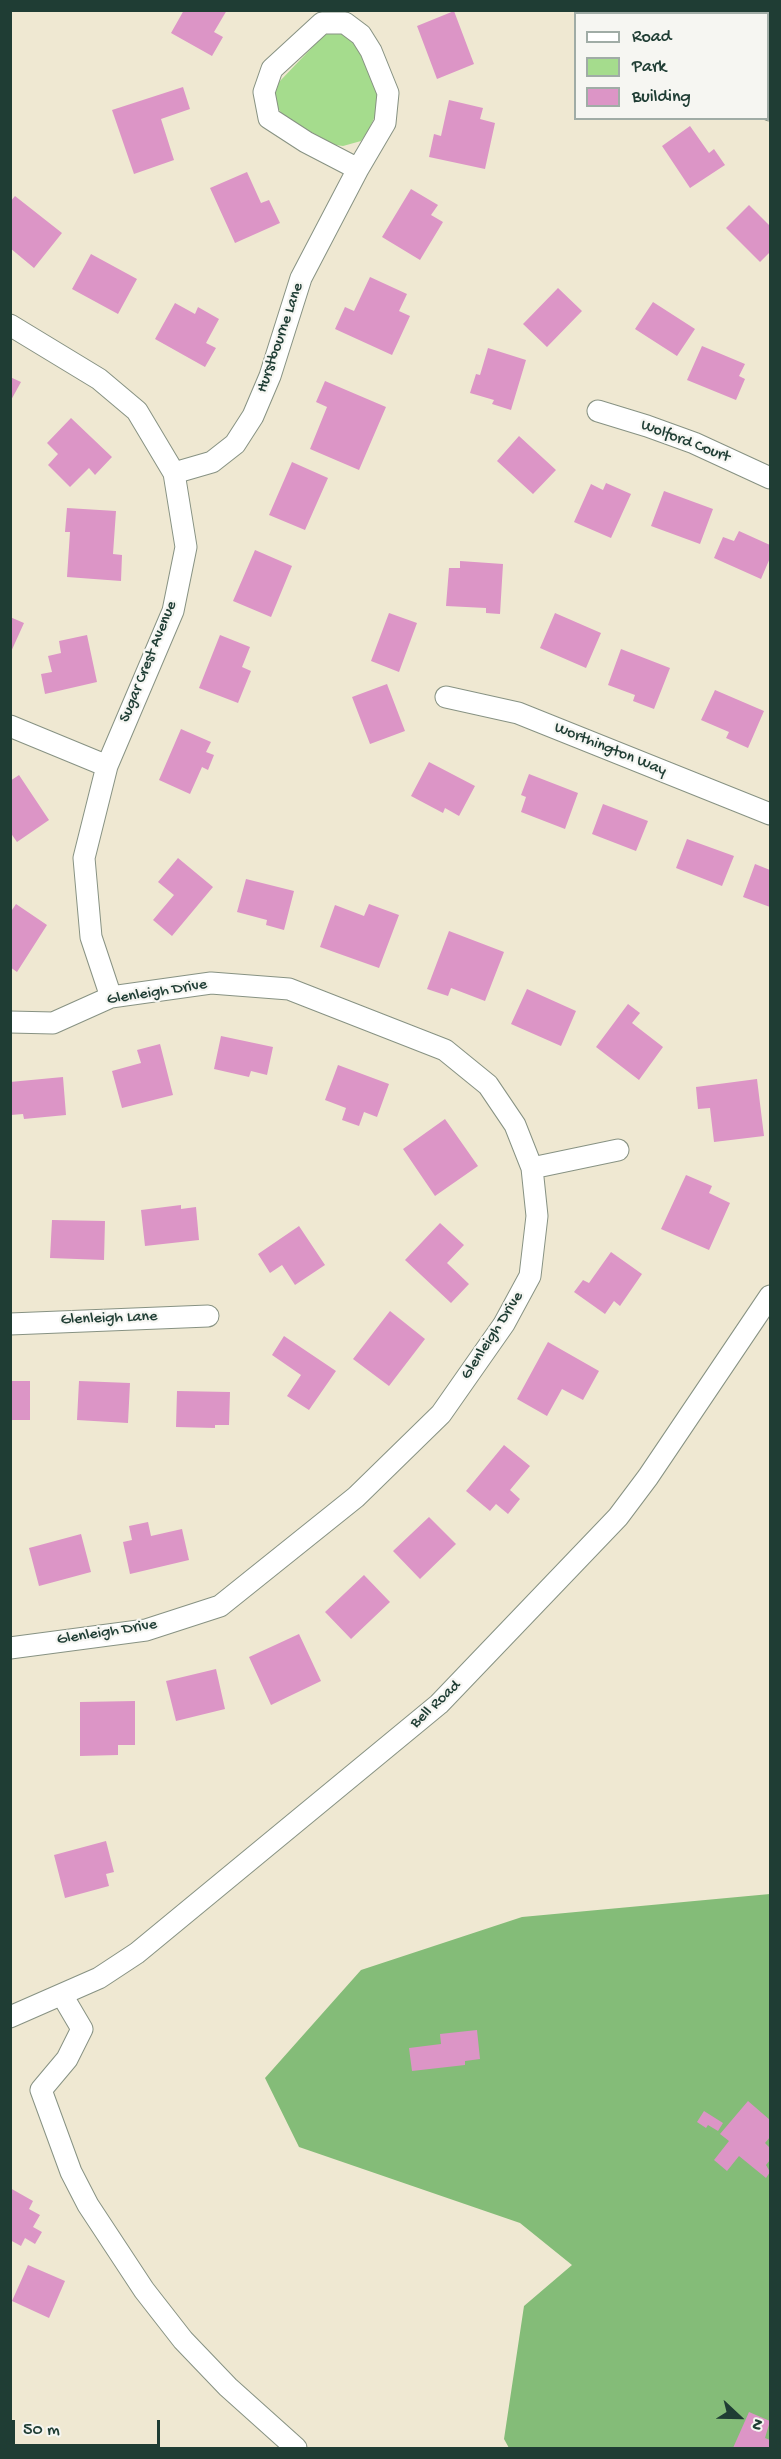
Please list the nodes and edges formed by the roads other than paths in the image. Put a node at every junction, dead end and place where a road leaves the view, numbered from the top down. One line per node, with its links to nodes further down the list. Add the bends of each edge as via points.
1 (358, 169): 1 (street, via 385,123 388,93 361,35 345,23 322,23 272,69 264,92 269,118); 4 (street, Hurstbourne Lane, via 301,278 253,416 235,444 212,462)
2 (10, 325): 4 (street, Sugar Crest Avenue, via 99,379 137,411)
3 (598, 411): 5 (street, Wolford Court, via 694,443)
4 (174, 473): 8 (street, Sugar Crest Avenue, via 186,547 173,611)
5 (771, 478)
6 (446, 697): 9 (street, Worthington Way, via 518,713)
7 (10, 726): 8 (street)
8 (107, 766): 10 (street, Sugar Crest Avenue, via 84,858 91,937)
9 (771, 814)
10 (111, 997): 11 (street, Glenleigh Drive, via 53,1023); 13 (street, Glenleigh Drive, via 211,983 290,989 445,1050 488,1085 515,1125)
11 (10, 1022)
12 (618, 1150): 13 (street)
13 (532, 1168): 17 (street, Glenleigh Drive, via 537,1216 530,1276 525,1286 504,1324 441,1414 356,1497 220,1606 146,1630)
14 (771, 1296): 18 (street, Bell Road, via 618,1517 439,1704 137,1953 99,1978)
15 (208, 1316): 16 (street, Glenleigh Lane)
16 (10, 1324)
17 (10, 1648)
18 (62, 1995): 19 (street, Bell Road); 20 (street, via 82,2030 67,2059 41,2090 71,2172 88,2205 144,2290 183,2340)
19 (10, 2017)
20 (296, 2448)

